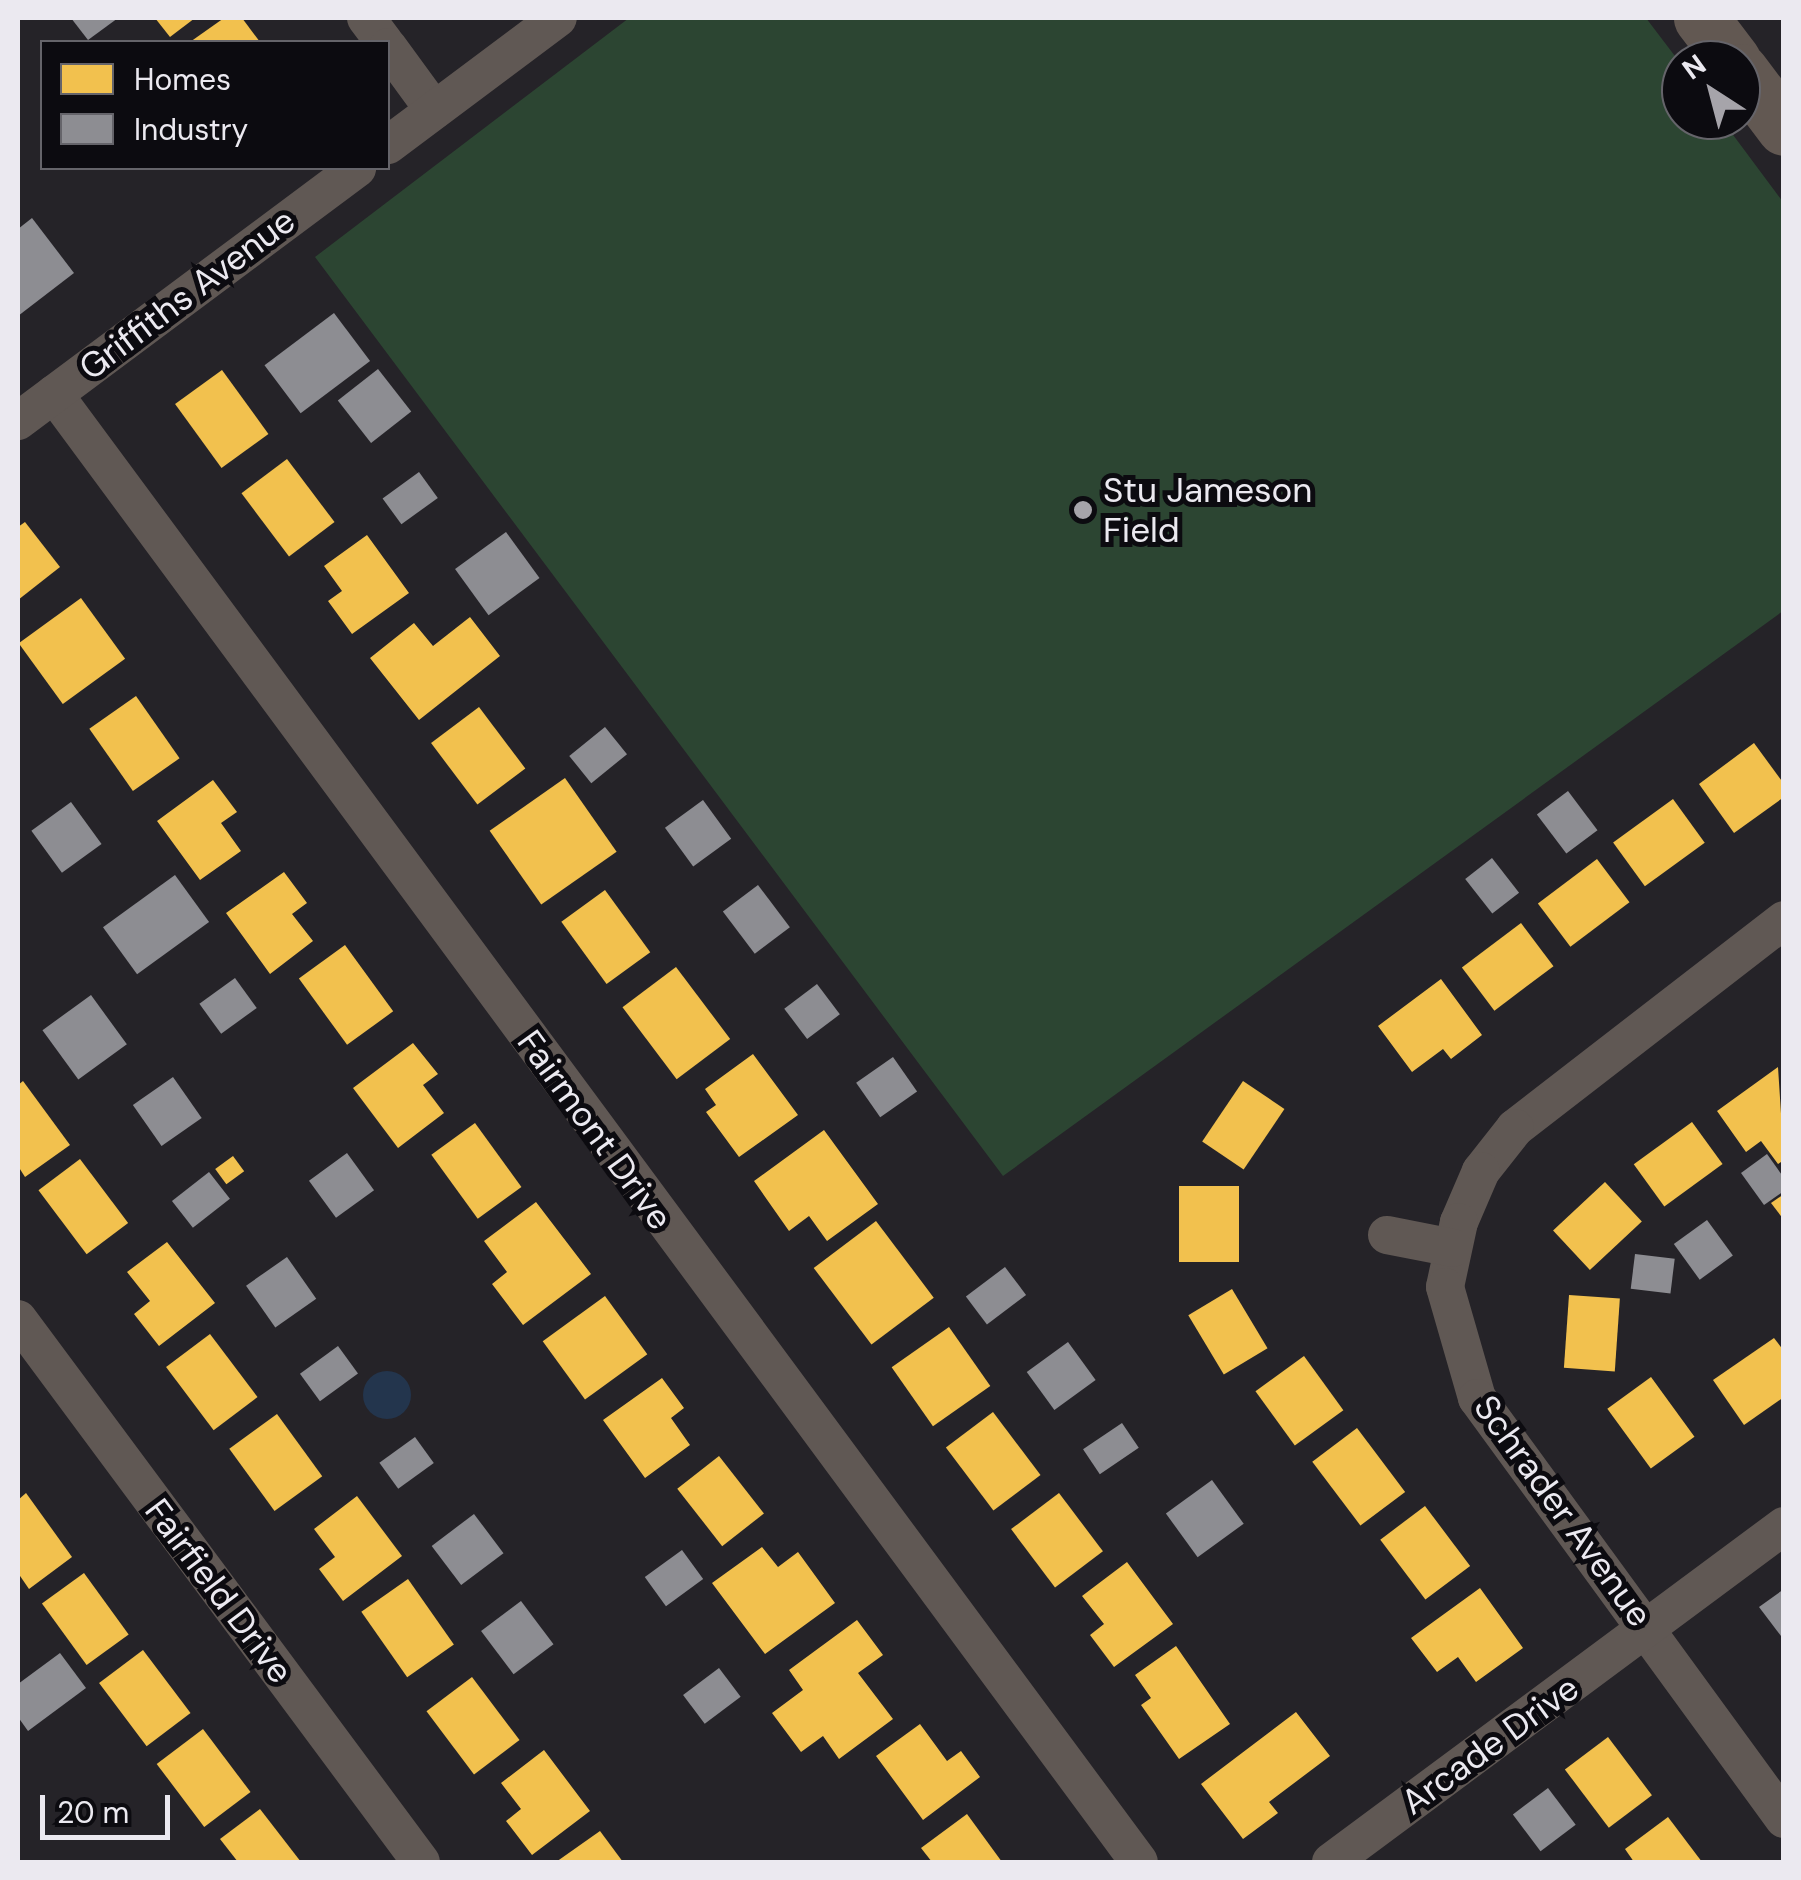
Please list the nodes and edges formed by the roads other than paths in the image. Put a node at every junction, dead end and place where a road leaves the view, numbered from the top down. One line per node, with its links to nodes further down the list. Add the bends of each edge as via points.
1 (366, 18): 4 (street)
2 (558, 18): 8 (street)
3 (1701, 18): 5 (street)
4 (382, 40)
5 (1718, 40)
6 (390, 50): 8 (street)
7 (1761, 98): 9 (street)
8 (434, 110): 10 (street)
9 (1784, 128)
10 (390, 143)
11 (354, 170): 12 (street, Griffiths Avenue)
12 (54, 394): 13 (street, Griffiths Avenue); 22 (street, Fairmont Drive)
13 (18, 421)
14 (1784, 920): 16 (street, Schrader Avenue, via 1515,1128 1481,1171)
15 (1387, 1235): 16 (street)
16 (1453, 1248): 19 (street, Schrader Avenue, via 1445,1286 1478,1398)
17 (18, 1320): 21 (street, Fairfield Drive)
18 (1784, 1526): 19 (street, Arcade Drive)
19 (1648, 1628): 20 (street, Schrader Avenue); 23 (street, Arcade Drive)
20 (1784, 1819)
21 (422, 1862)
22 (1140, 1862)
23 (1332, 1862)

